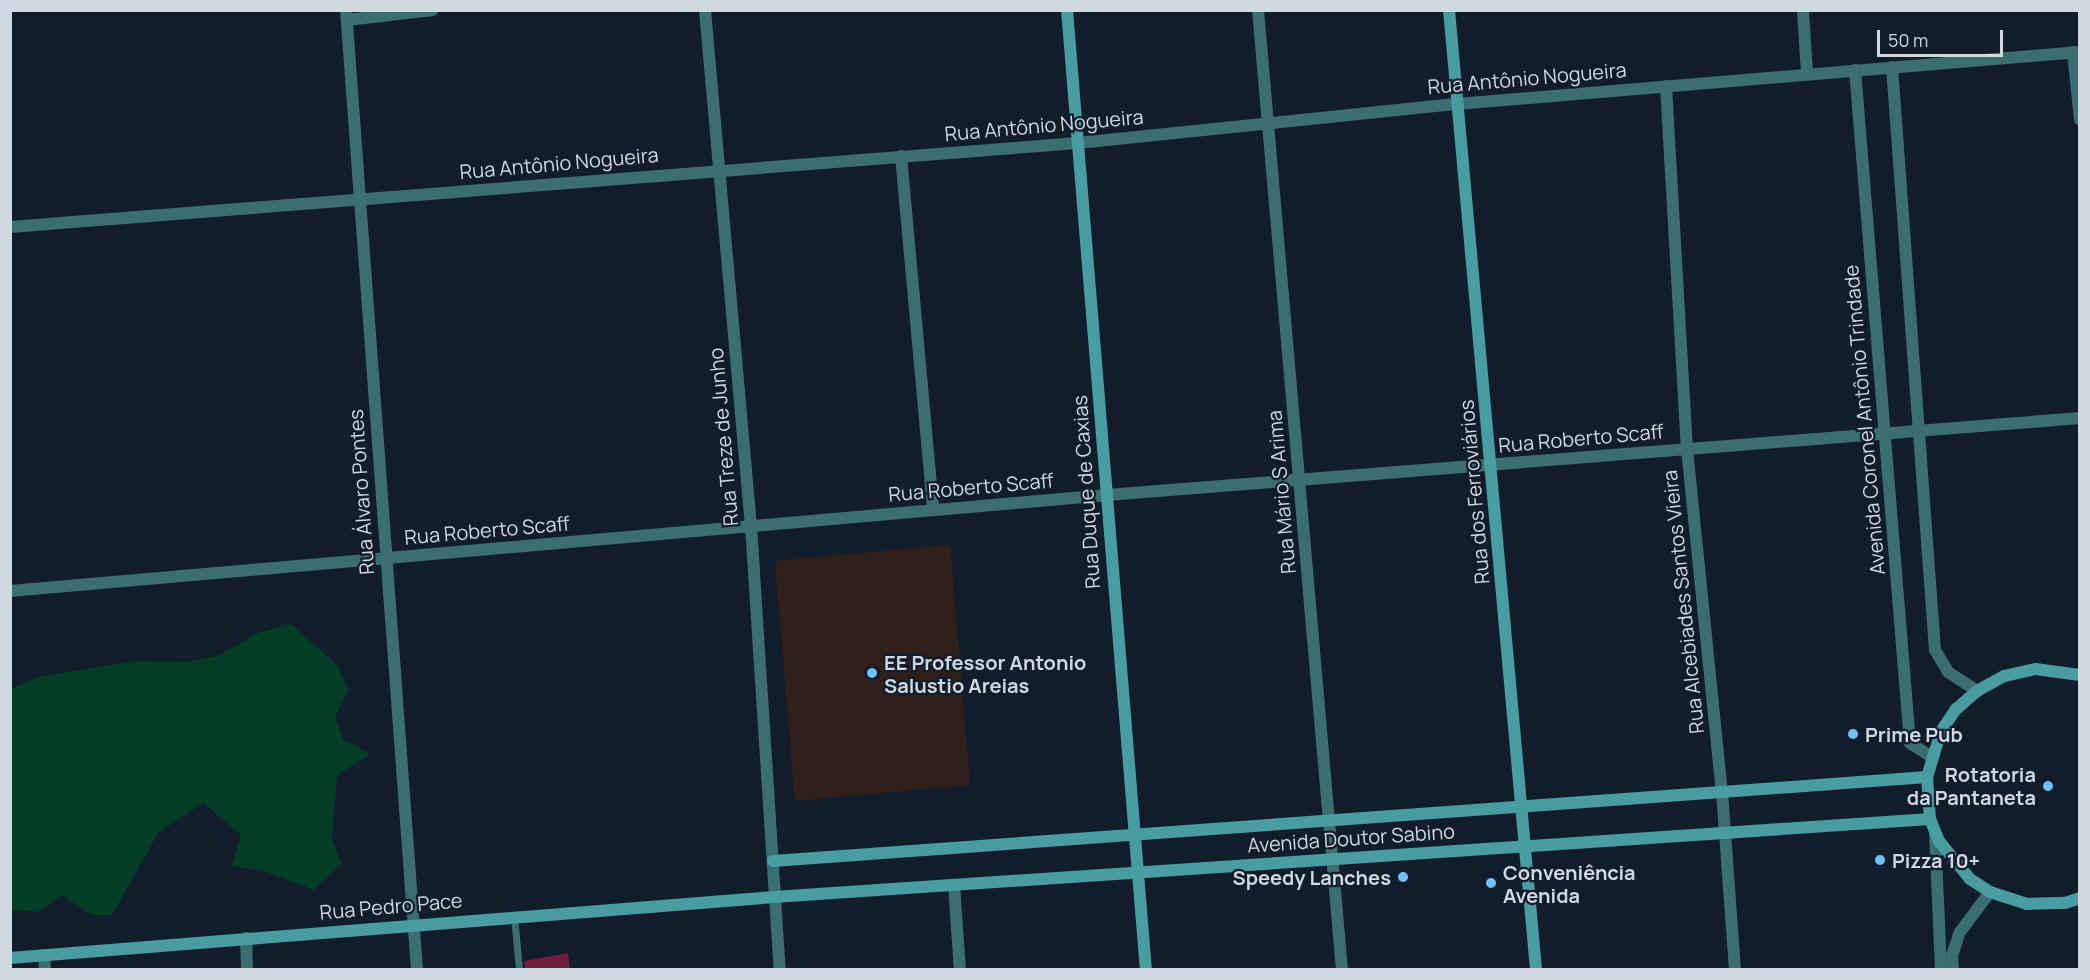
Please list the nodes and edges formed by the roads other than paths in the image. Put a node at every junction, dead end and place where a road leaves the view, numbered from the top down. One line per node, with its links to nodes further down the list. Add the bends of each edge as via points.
1 (432, 10): 7 (street)
2 (705, 10): 18 (street, Rua Treze de Junho)
3 (1067, 10): 16 (street, Rua Duque de Caxias)
4 (1258, 10): 15 (street, Rua Mário S Arima)
5 (1449, 10): 13 (street, Rua dos Ferroviários)
6 (1803, 10): 11 (street)
7 (347, 15): 19 (street, Rua Álvaro Pontes)
8 (2076, 52): 9 (street, Rua Antônio Nogueira); 14 (street)
9 (1892, 67): 10 (street, Rua Antônio Nogueira); 22 (street)
10 (1856, 70): 11 (street, Rua Antônio Nogueira); 23 (street, Avenida Coronel Antônio Trindade)
11 (1807, 74): 12 (street, Rua Antônio Nogueira)
12 (1666, 86): 13 (street, Rua Antônio Nogueira); 24 (street, Rua Alcebiades Santos Vieira)
13 (1457, 104): 15 (street, Rua Antônio Nogueira); 25 (street, Rua dos Ferroviários)
14 (2079, 120)
15 (1268, 122): 16 (street, Rua Antônio Nogueira); 26 (street, Rua Mário S Arima)
16 (1078, 143): 17 (street, Rua Antônio Nogueira); 27 (street, Rua Duque de Caxias)
17 (901, 156): 18 (street, Rua Antônio Nogueira); 28 (street)
18 (717, 169): 19 (street, Rua Antônio Nogueira); 29 (street, Rua Treze de Junho)
19 (358, 199): 20 (street, Rua Antônio Nogueira); 30 (street, Rua Álvaro Pontes)
20 (10, 227)
21 (2079, 418): 22 (street, Rua Roberto Scaff)
22 (1919, 431): 23 (street, Rua Roberto Scaff); 33 (street, via 1935,650 1948,672)
23 (1885, 433): 24 (street, Rua Roberto Scaff); 34 (street, Avenida Coronel Antônio Trindade, via 1910,742)
24 (1687, 449): 25 (street, Rua Roberto Scaff); 36 (street, Rua Alcebiades Santos Vieira)
25 (1492, 465): 26 (street, Rua Roberto Scaff); 37 (street, Rua dos Ferroviários)
26 (1299, 480): 27 (street, Rua Roberto Scaff); 38 (street, Rua Mário S Arima)
27 (1107, 495): 28 (street, Rua Roberto Scaff); 41 (street, Rua Duque de Caxias)
28 (933, 510): 29 (street, Rua Roberto Scaff)
29 (751, 526): 30 (street, Rua Roberto Scaff); 44 (street, Rua Treze de Junho)
30 (385, 558): 31 (street, Rua Roberto Scaff); 51 (street, Rua Álvaro Pontes)
31 (10, 591)
32 (2079, 675): 33 (street, via 2035,669 2004,676)
33 (1977, 691): 34 (street, via 1941,731)
34 (1930, 756): 35 (street)
35 (1927, 777): 36 (street, Avenida Doutor Sabino); 39 (street)
36 (1722, 792): 37 (street, Avenida Doutor Sabino); 40 (street, Rua Alcebiades Santos Vieira)
37 (1521, 807): 38 (street, Avenida Doutor Sabino); 42 (street, Rua dos Ferroviários)
38 (1329, 821): 41 (street, Avenida Doutor Sabino); 43 (street, Rua Mário S Arima)
39 (1933, 825): 40 (street, Avenida Doutor Sabino); 47 (street, via 1953,862); 65 (street)
40 (1723, 833): 42 (street, Avenida Doutor Sabino); 64 (street, Rua Alcebiades Santos Vieira)
41 (1136, 834): 44 (street, Avenida Doutor Sabino); 45 (street, Rua Duque de Caxias)
42 (1524, 846): 43 (street, Avenida Doutor Sabino); 63 (street, Rua dos Ferroviários)
43 (1332, 859): 45 (street, Avenida Doutor Sabino); 62 (street, Rua Mário S Arima)
44 (772, 861): 48 (street, Rua Treze de Junho)
45 (1138, 872): 46 (street, Avenida Doutor Sabino); 61 (street, Rua Duque de Caxias)
46 (954, 885): 48 (street, Avenida Doutor Sabino); 60 (street)
47 (1990, 892): 49 (street, via 2027,904 2066,903); 66 (street, via 1960,932 1952,956)
48 (774, 897): 50 (street, Rua Pedro Pace); 59 (street)
49 (2079, 898)
50 (514, 916): 51 (street, Rua Pedro Pace); 58 (lane)
51 (413, 923): 52 (street, Rua Pedro Pace); 57 (street, Rua Álvaro Pontes)
52 (246, 938): 53 (street, Rua Pedro Pace); 56 (street)
53 (44, 955): 54 (street, Rua Pedro Pace); 55 (street)
54 (10, 958)
55 (45, 969)
56 (247, 969)
57 (417, 969)
58 (519, 969)
59 (780, 969)
60 (960, 969)
61 (1146, 969)
62 (1342, 969)
63 (1536, 969)
64 (1735, 969)
65 (1941, 969)
66 (1953, 969)

